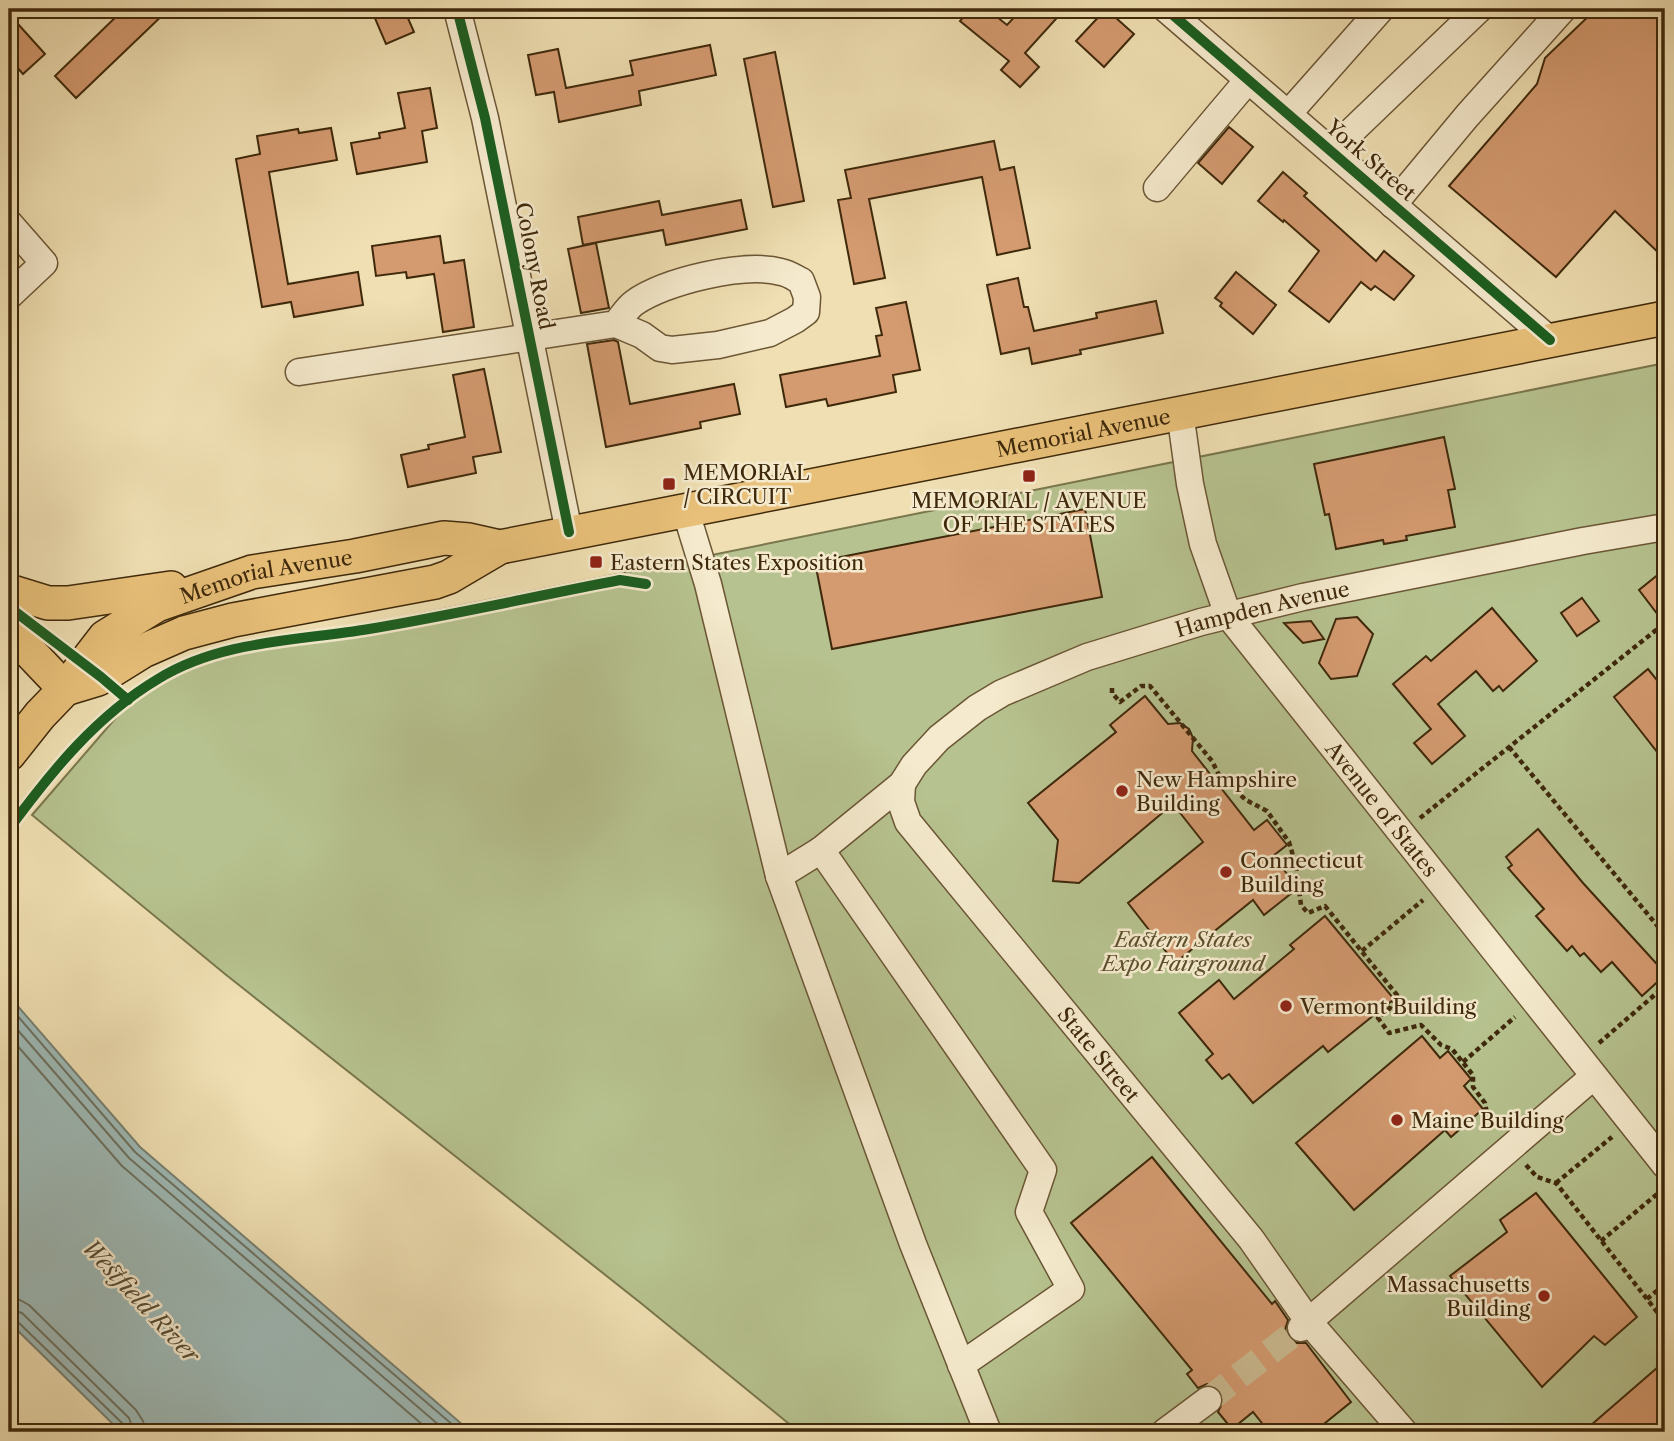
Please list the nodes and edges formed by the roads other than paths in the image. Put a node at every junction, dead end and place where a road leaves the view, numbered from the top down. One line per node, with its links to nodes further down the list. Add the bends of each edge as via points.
1 (457, 9): 15 (street, Colony Road, via 485,118)
2 (1167, 9): 6 (street, York Street)
3 (1381, 9): 7 (street)
4 (1479, 9): 8 (street)
5 (1563, 9): 10 (street)
6 (1248, 80): 7 (street, York Street); 9 (street)
7 (1288, 114): 8 (street, York Street)
8 (1331, 151): 10 (street, York Street)
9 (1157, 188)
10 (1393, 205): 16 (street, York Street)
11 (9, 223): 12 (street, via 44,262)
12 (9, 296)
13 (1665, 318): 16 (main road, Memorial Avenue)
14 (616, 324): 14 (street, via 660,348 718,345 770,333 795,320 806,312 807,297 801,281 781,272 748,268 700,277 654,293 632,304); 15 (street)
15 (530, 337): 17 (street); 21 (street, Colony Road)
16 (1550, 340): 18 (main road, Memorial Avenue)
17 (299, 372)
18 (1180, 412): 19 (main road, Memorial Avenue); 25 (street, Avenue of States, via 1203,544)
19 (685, 509): 21 (main road, Memorial Avenue); 31 (street, via 708,584)
20 (1665, 527): 25 (street, Hampden Avenue, via 1420,572)
21 (569, 532): 22 (main road, Memorial Avenue)
22 (500, 547): 23 (main road, Memorial Avenue, via 444,538); 27 (main road, Memorial Avenue, via 435,582 184,633 98,679)
23 (252, 572): 24 (main road, via 78,602 48,603); 27 (main road, Memorial Avenue, via 142,613 105,637)
24 (9, 591)
25 (1228, 615): 29 (street, Hampden Avenue, via 1087,657 1002,694 939,738); 32 (street, Avenue of States)
26 (9, 630): 27 (main road)
27 (65, 689): 28 (main road, Memorial Avenue)
28 (9, 754)
29 (902, 784): 30 (street, Hampden Avenue); 34 (street, State Street, via 901,802 908,822 1251,1239)
30 (821, 850): 31 (street, Hampden Avenue); 35 (street, via 1043,1170 1029,1212 1070,1289)
31 (779, 876): 35 (street)
32 (1587, 1068): 33 (street, Avenue of States); 34 (street, via 1512,1147)
33 (1665, 1165)
34 (1306, 1325): 39 (street, State Street)
35 (961, 1365): 37 (street)
36 (1208, 1400): 38 (street)
37 (988, 1432)
38 (1165, 1432)
39 (1404, 1432)

